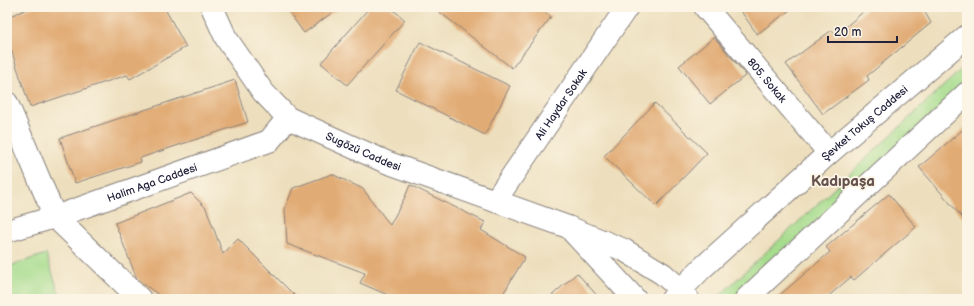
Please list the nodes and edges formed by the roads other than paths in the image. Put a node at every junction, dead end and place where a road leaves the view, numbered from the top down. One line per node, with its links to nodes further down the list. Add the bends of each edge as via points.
1 (212, 7): 7 (street, Sugözü Caddesi, via 226,38 263,92)
2 (627, 7): 9 (street, Ali Haydar Sokak)
3 (705, 7): 8 (street, 805. Sokak)
4 (967, 36): 8 (street, Şevket Tokuş Caddesi)
5 (967, 93): 16 (street)
6 (7, 103): 10 (street)
7 (288, 118): 9 (street, Sugözü Caddesi, via 386,162); 10 (street, Halim Aga Caddesi, via 269,141)
8 (829, 153): 13 (street, Şevket Tokuş Caddesi)
9 (495, 201): 11 (street, Sugözü Caddesi)
10 (55, 217): 12 (street, Halim Aga Caddesi); 14 (street)
11 (568, 227): 13 (street, Sugözü Caddesi, via 624,250 663,274); 15 (street)
12 (7, 231)
13 (684, 291)
14 (140, 299)
15 (635, 299)
16 (746, 299)

